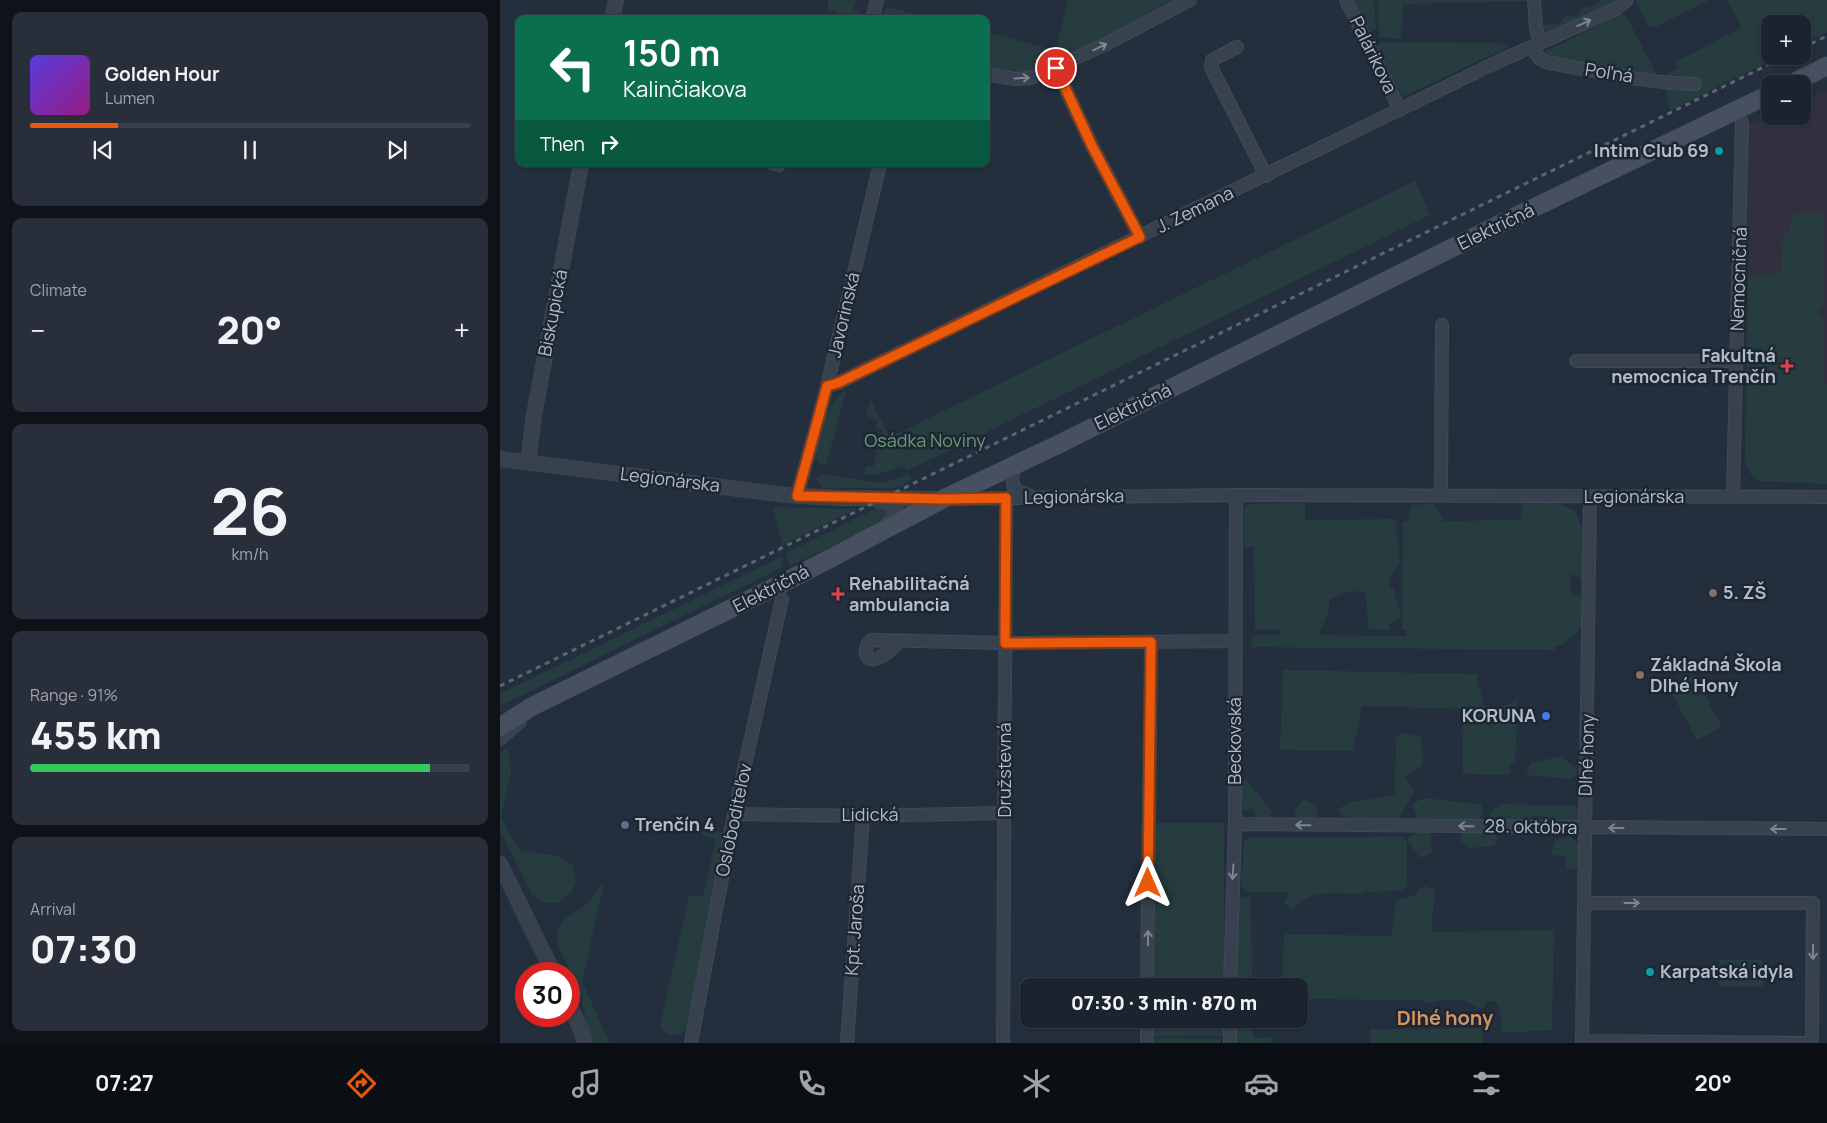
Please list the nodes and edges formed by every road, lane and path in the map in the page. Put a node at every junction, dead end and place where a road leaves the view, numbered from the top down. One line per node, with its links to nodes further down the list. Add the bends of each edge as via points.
1 (616, 0): 7 (street)
2 (877, 0): 8 (street)
3 (1190, 0): 12 (street, one-way to 3)
4 (1346, 0): 17 (street, Palárikova)
5 (1534, 0): 9 (street)
6 (1627, 0): 9 (street, J. Zemana, one-way to 6)
7 (613, 15)
8 (873, 15)
9 (1535, 45): 15 (street, Poľná, via 1540,59 1545,62 1622,76); 17 (street, J. Zemana)
10 (1237, 47): 21 (street, via 1212,60 1211,66)
11 (1827, 66): 14 (main road)
12 (1056, 68): 13 (street, one-way to 12, via 1022,78); 22 (street)
13 (990, 75)
14 (1809, 75)
15 (1695, 84)
16 (1761, 98): 29 (main road, Električná)
17 (1400, 110): 21 (street, J. Zemana)
18 (1742, 122): 25 (street, Nemocničná)
19 (580, 167): 28 (street, Biskupická)
20 (879, 167): 26 (street, Javorinská)
21 (1266, 176): 22 (street, J. Zemana)
22 (1140, 237): 26 (street, J. Zemana)
23 (1442, 325): 31 (street)
24 (1576, 361): 25 (street)
25 (1736, 361): 33 (street, Nemocničná)
26 (827, 386): 32 (street, Javorinská)
27 (500, 459): 28 (street, Legionárska)
28 (528, 462): 32 (street, Legionárska)
29 (1015, 465): 38 (street, via 1014,489); 39 (main road, Električná)
30 (1236, 495): 31 (street, Legionárska); 38 (street, Legionárska); 43 (street, Beckovská)
31 (1441, 495): 34 (street, Legionárska)
32 (797, 496): 36 (street, Legionárska)
33 (1734, 496): 34 (street, Legionárska); 35 (street, Legionárska)
34 (1590, 497): 54 (street, Dlhé hony)
35 (1827, 497)
36 (872, 498): 39 (street, Legionárska); 40 (street, via 895,506 893,519)
37 (1006, 498): 38 (street, Legionárska); 39 (street, Legionárska); 45 (street, Družstevná)
38 (1034, 498)
39 (943, 499): 40 (main road, Električná)
40 (883, 530): 46 (main road, Električná)
41 (782, 599): 51 (street, Osloboditeľov)
42 (900, 641): 45 (street)
43 (1236, 641): 44 (street); 53 (street, Beckovská)
44 (1151, 642): 45 (street); 60 (street, one-way to 44)
45 (1005, 643): 50 (street, Družstevná)
46 (531, 707): 47 (main road); 48 (main road, Električná); 49 (street)
47 (500, 712)
48 (500, 727)
49 (500, 738)
50 (1005, 813): 52 (street, Lidická); 70 (street, Družstevná)
51 (734, 814): 52 (street, Lidická); 68 (street, Osloboditeľov)
52 (863, 816): 69 (street, Kpt. Jaroša)
53 (1235, 824): 54 (street, 28. októbra, one-way to 53); 61 (street, Beckovská, one-way to 61)
54 (1584, 828): 55 (street, 28. októbra, one-way to 54); 58 (street, Dlhé hony)
55 (1827, 829)
56 (500, 864): 57 (street)
57 (504, 880): 59 (street)
58 (1584, 903): 65 (street, Dlhé hony); 65 (street, one-way to 65, via 1813,903 1812,1043)
59 (548, 962)
60 (1148, 978)
61 (1230, 978)
62 (580, 1027): 66 (street); 67 (street)
63 (1147, 1028): 71 (street)
64 (1230, 1028): 72 (street)
65 (1582, 1042)
66 (577, 1043)
67 (584, 1043)
68 (691, 1043)
69 (848, 1043)
70 (1003, 1043)
71 (1147, 1043)
72 (1230, 1043)

